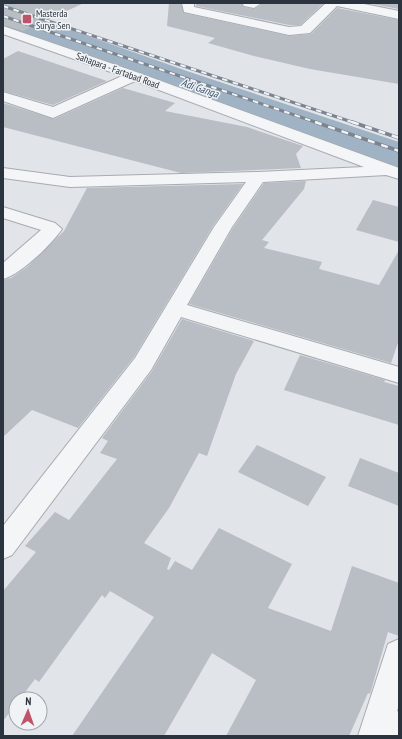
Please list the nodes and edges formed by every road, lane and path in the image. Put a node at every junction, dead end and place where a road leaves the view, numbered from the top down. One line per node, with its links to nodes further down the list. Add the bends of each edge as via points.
1 (188, 3): 2 (street, via 188,9 289,31 305,30)
2 (333, 3)
3 (341, 3): 4 (street)
4 (399, 15)
5 (3, 30): 6 (street, Sahapara - Fartabad Road)
6 (134, 76): 7 (street, via 53,113); 9 (street, Sahapara - Fartabad Road)
7 (3, 96)
8 (399, 155): 9 (street)
9 (394, 172): 11 (street)
10 (3, 173): 11 (street, via 70,182)
11 (258, 177): 14 (street, via 223,227)
12 (3, 212): 13 (street, via 53,230)
13 (3, 273)
14 (176, 309): 15 (street); 16 (street, via 143,364)
15 (399, 375)
16 (3, 547)
17 (399, 654): 18 (street)
18 (385, 728)

